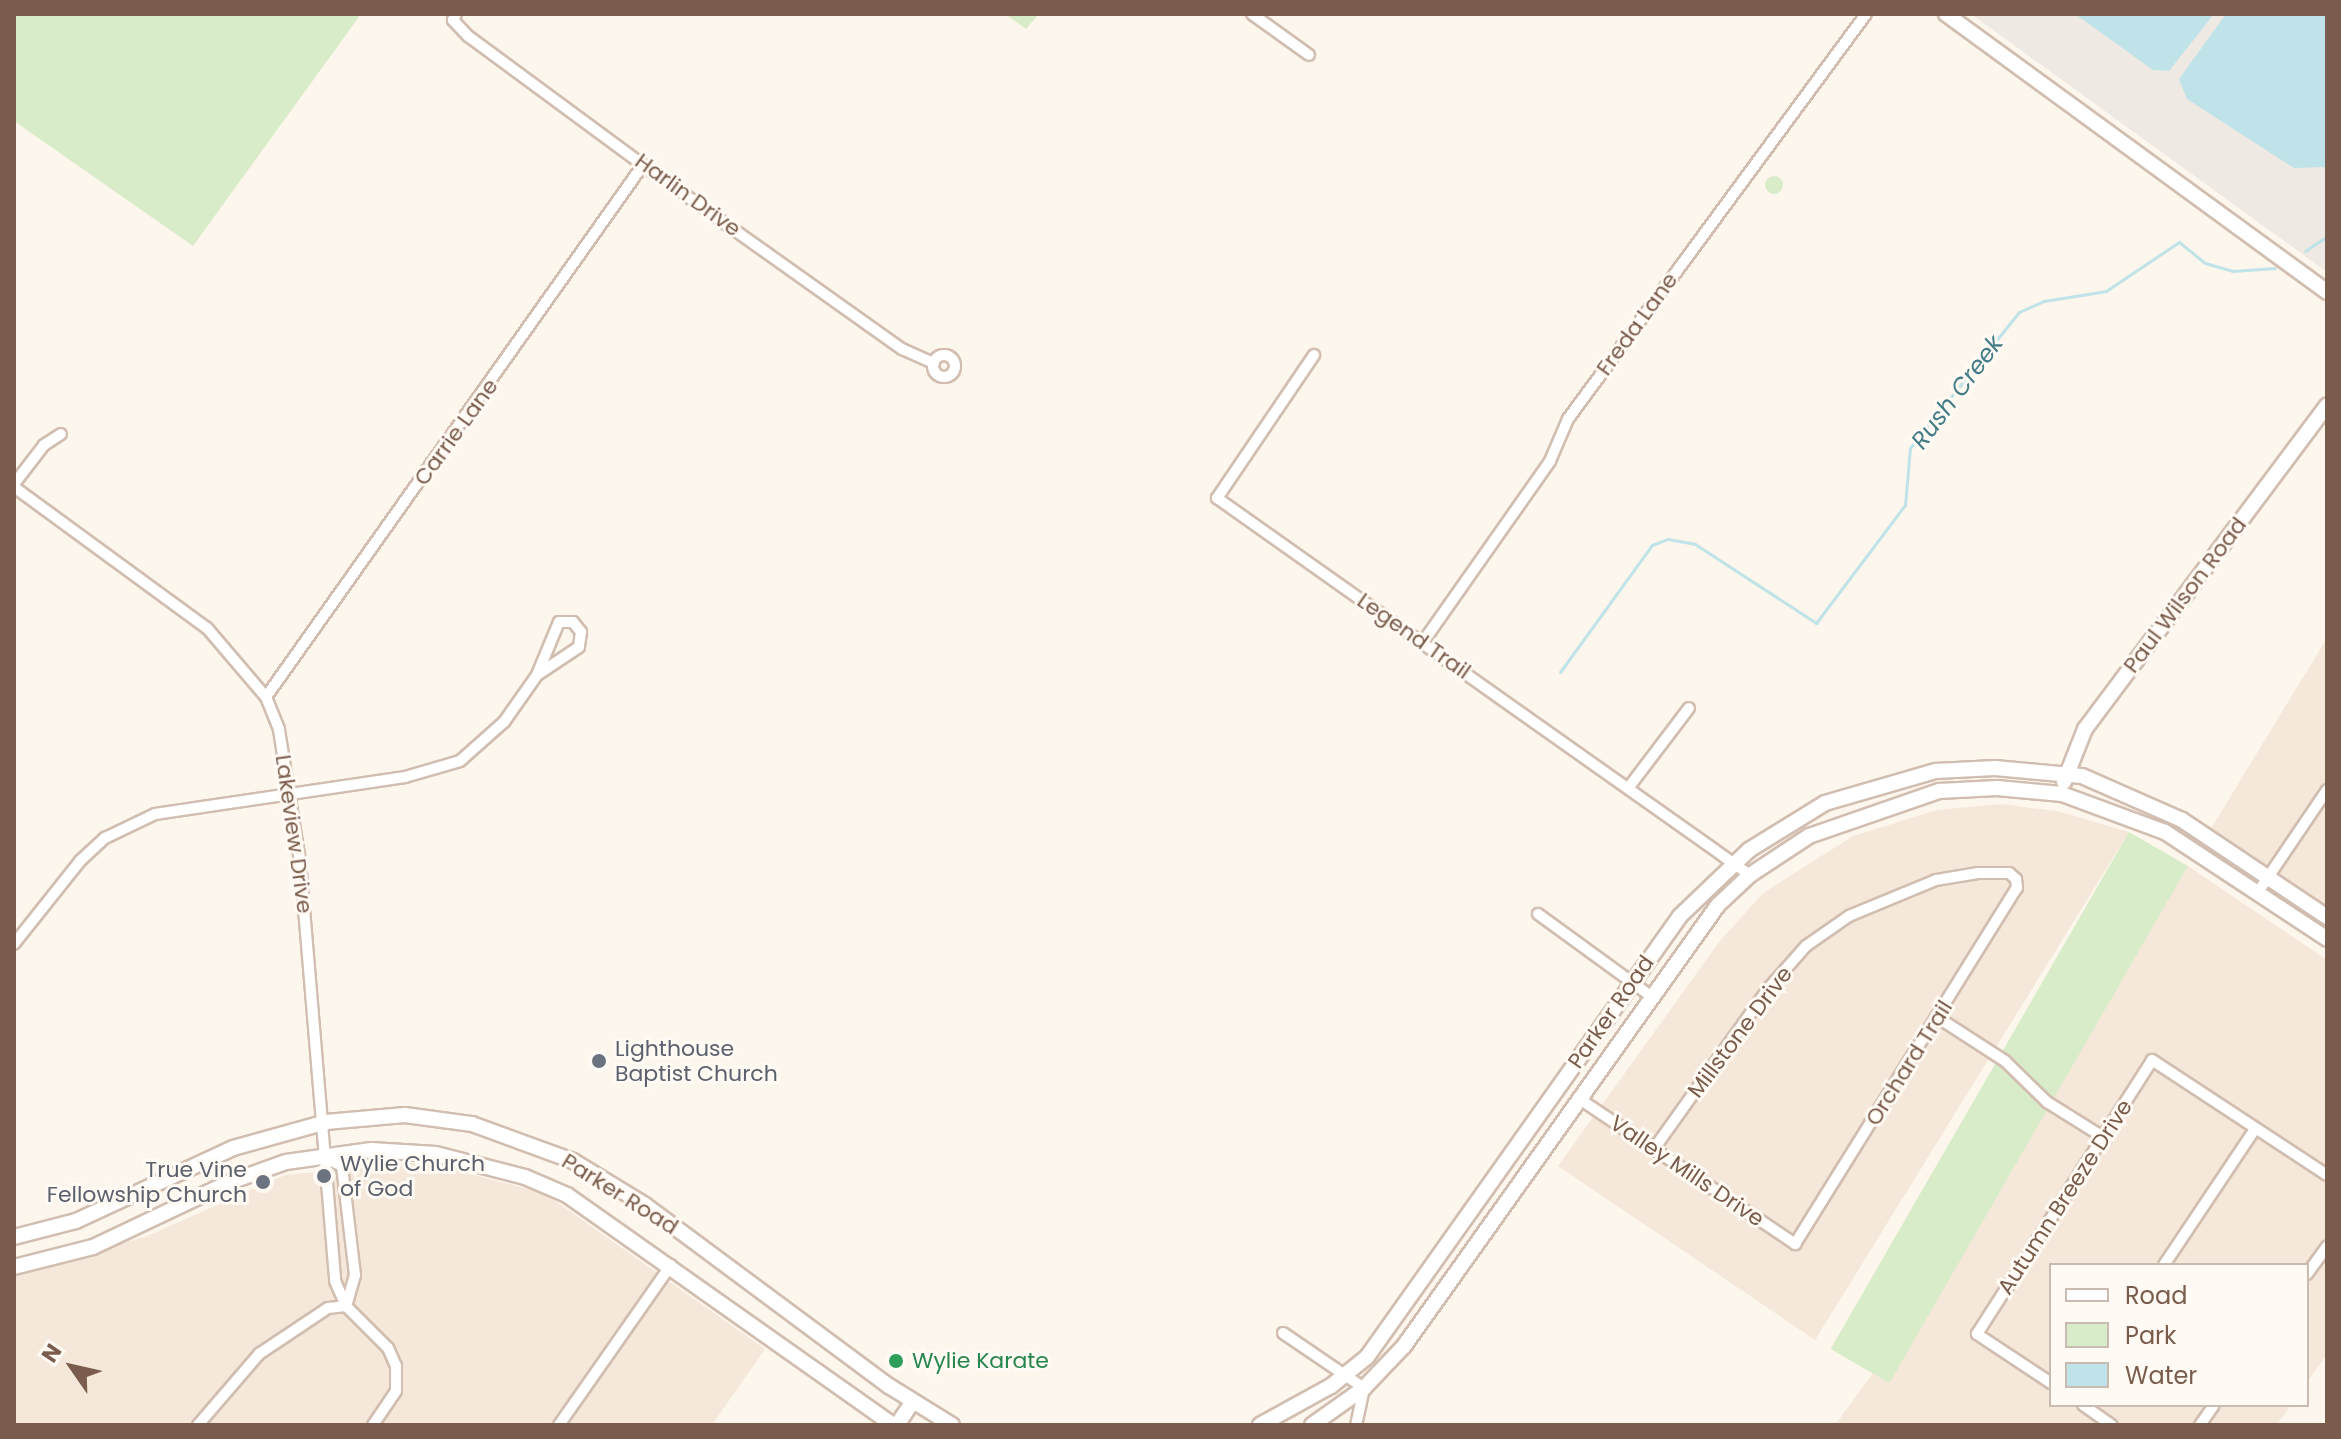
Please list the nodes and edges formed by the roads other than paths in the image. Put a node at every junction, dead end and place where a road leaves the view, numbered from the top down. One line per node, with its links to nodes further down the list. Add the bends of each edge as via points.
1 (456, 14): 6 (street, Harlin Drive, via 453,20 468,36)
2 (1252, 14): 5 (street)
3 (1866, 14): 13 (street, Freda Lane, via 1568,419 1550,461)
4 (1946, 14): 7 (main road)
5 (1309, 55)
6 (643, 165): 9 (street, Harlin Drive, via 902,349); 15 (street, Carrie Lane)
7 (2327, 292)
8 (1314, 355): 13 (street, Legend Trail, via 1217,498)
9 (934, 363)
10 (2327, 406): 17 (main road, Paul Wilson Road, via 2085,729)
11 (61, 434): 12 (street, via 44,445)
12 (14, 486): 15 (street, Lakeview Drive, via 207,628)
13 (1423, 642): 18 (street, Legend Trail)
14 (537, 675): 14 (street, via 579,647 581,632 573,622 559,622 552,631); 20 (street, via 504,722 460,761 405,777)
15 (266, 697): 20 (street, Lakeview Drive)
16 (1689, 708): 18 (street)
17 (2066, 773): 21 (main road, Paul Wilson Road); 22 (main road, Parker Road, via 1974,768 1890,781 1825,803 1782,825); 24 (main road, Parker Road, via 2118,789 2182,820)
18 (1629, 787): 22 (street, Legend Trail)
19 (2327, 790): 24 (street)
20 (293, 792): 30 (street, via 155,814 105,838 57,887); 35 (street, Lakeview Drive)
21 (2062, 794): 23 (main road, Parker Road, via 1997,788 1939,791 1837,823); 26 (main road, Parker Road, via 2137,818)
22 (1732, 863): 23 (street, Legend Trail); 31 (main road, Parker Road, via 1680,916)
23 (1750, 875): 32 (main road, Parker Road, via 1718,905)
24 (2268, 877): 26 (street); 28 (main road, Parker Road)
25 (2016, 879): 33 (street, Orchard Trail, via 2017,888); 38 (street, Millstone Drive, via 2009,873 1978,873 1936,880 1849,916 1806,946 1768,989)
26 (2258, 892): 29 (main road, Parker Road)
27 (1538, 914): 31 (street)
28 (2327, 917)
29 (2327, 939)
30 (14, 944)
31 (1632, 983): 32 (street); 50 (main road, Parker Road, via 1392,1329)
32 (1651, 996): 34 (main road, Parker Road)
33 (1937, 1017): 37 (street, via 2005,1061 2047,1102); 42 (street, Orchard Trail)
34 (1578, 1098): 38 (street, Valley Mills Drive); 52 (main road, Parker Road, via 1419,1327)
35 (326, 1122): 39 (street, Lakeview Drive); 41 (main road, Parker Road, via 233,1148 76,1221); 53 (main road, Parker Road, via 442,1118 492,1129 573,1161 645,1205)
36 (2255, 1129): 37 (street, Autumn Breeze Drive, via 2152,1060); 40 (street); 44 (street)
37 (2103, 1137): 51 (street, Autumn Breeze Drive, via 1977,1334)
38 (1654, 1149): 42 (street, Valley Mills Drive)
39 (325, 1158): 45 (main road, Parker Road, via 404,1151 472,1161 525,1177 567,1195); 46 (main road, Parker Road, via 255,1171 93,1247); 48 (street, Lakeview Drive, via 335,1281); 48 (street, via 342,1166 355,1275)
40 (2327, 1175)
41 (14, 1237)
42 (1795, 1244)
43 (2327, 1246): 47 (street)
44 (2165, 1263)
45 (671, 1265): 59 (street); 60 (main road, Parker Road)
46 (14, 1267)
47 (2309, 1271)
48 (346, 1306): 57 (street, via 328,1308 259,1354); 58 (street, via 388,1348 396,1366 396,1391)
49 (1283, 1333): 50 (street)
50 (1344, 1375): 52 (street); 61 (main road, Parker Road)
51 (2049, 1382)
52 (1364, 1388): 62 (main road, Parker Road); 63 (street)
53 (912, 1403): 56 (main road, Parker Road); 60 (main road)
54 (2086, 1407): 64 (street)
55 (2213, 1407): 65 (street)
56 (942, 1423)
57 (198, 1425)
58 (373, 1425)
59 (559, 1425)
60 (895, 1425)
61 (1260, 1425)
62 (1312, 1425)
63 (1356, 1425)
64 (2112, 1425)
65 (2200, 1425)

